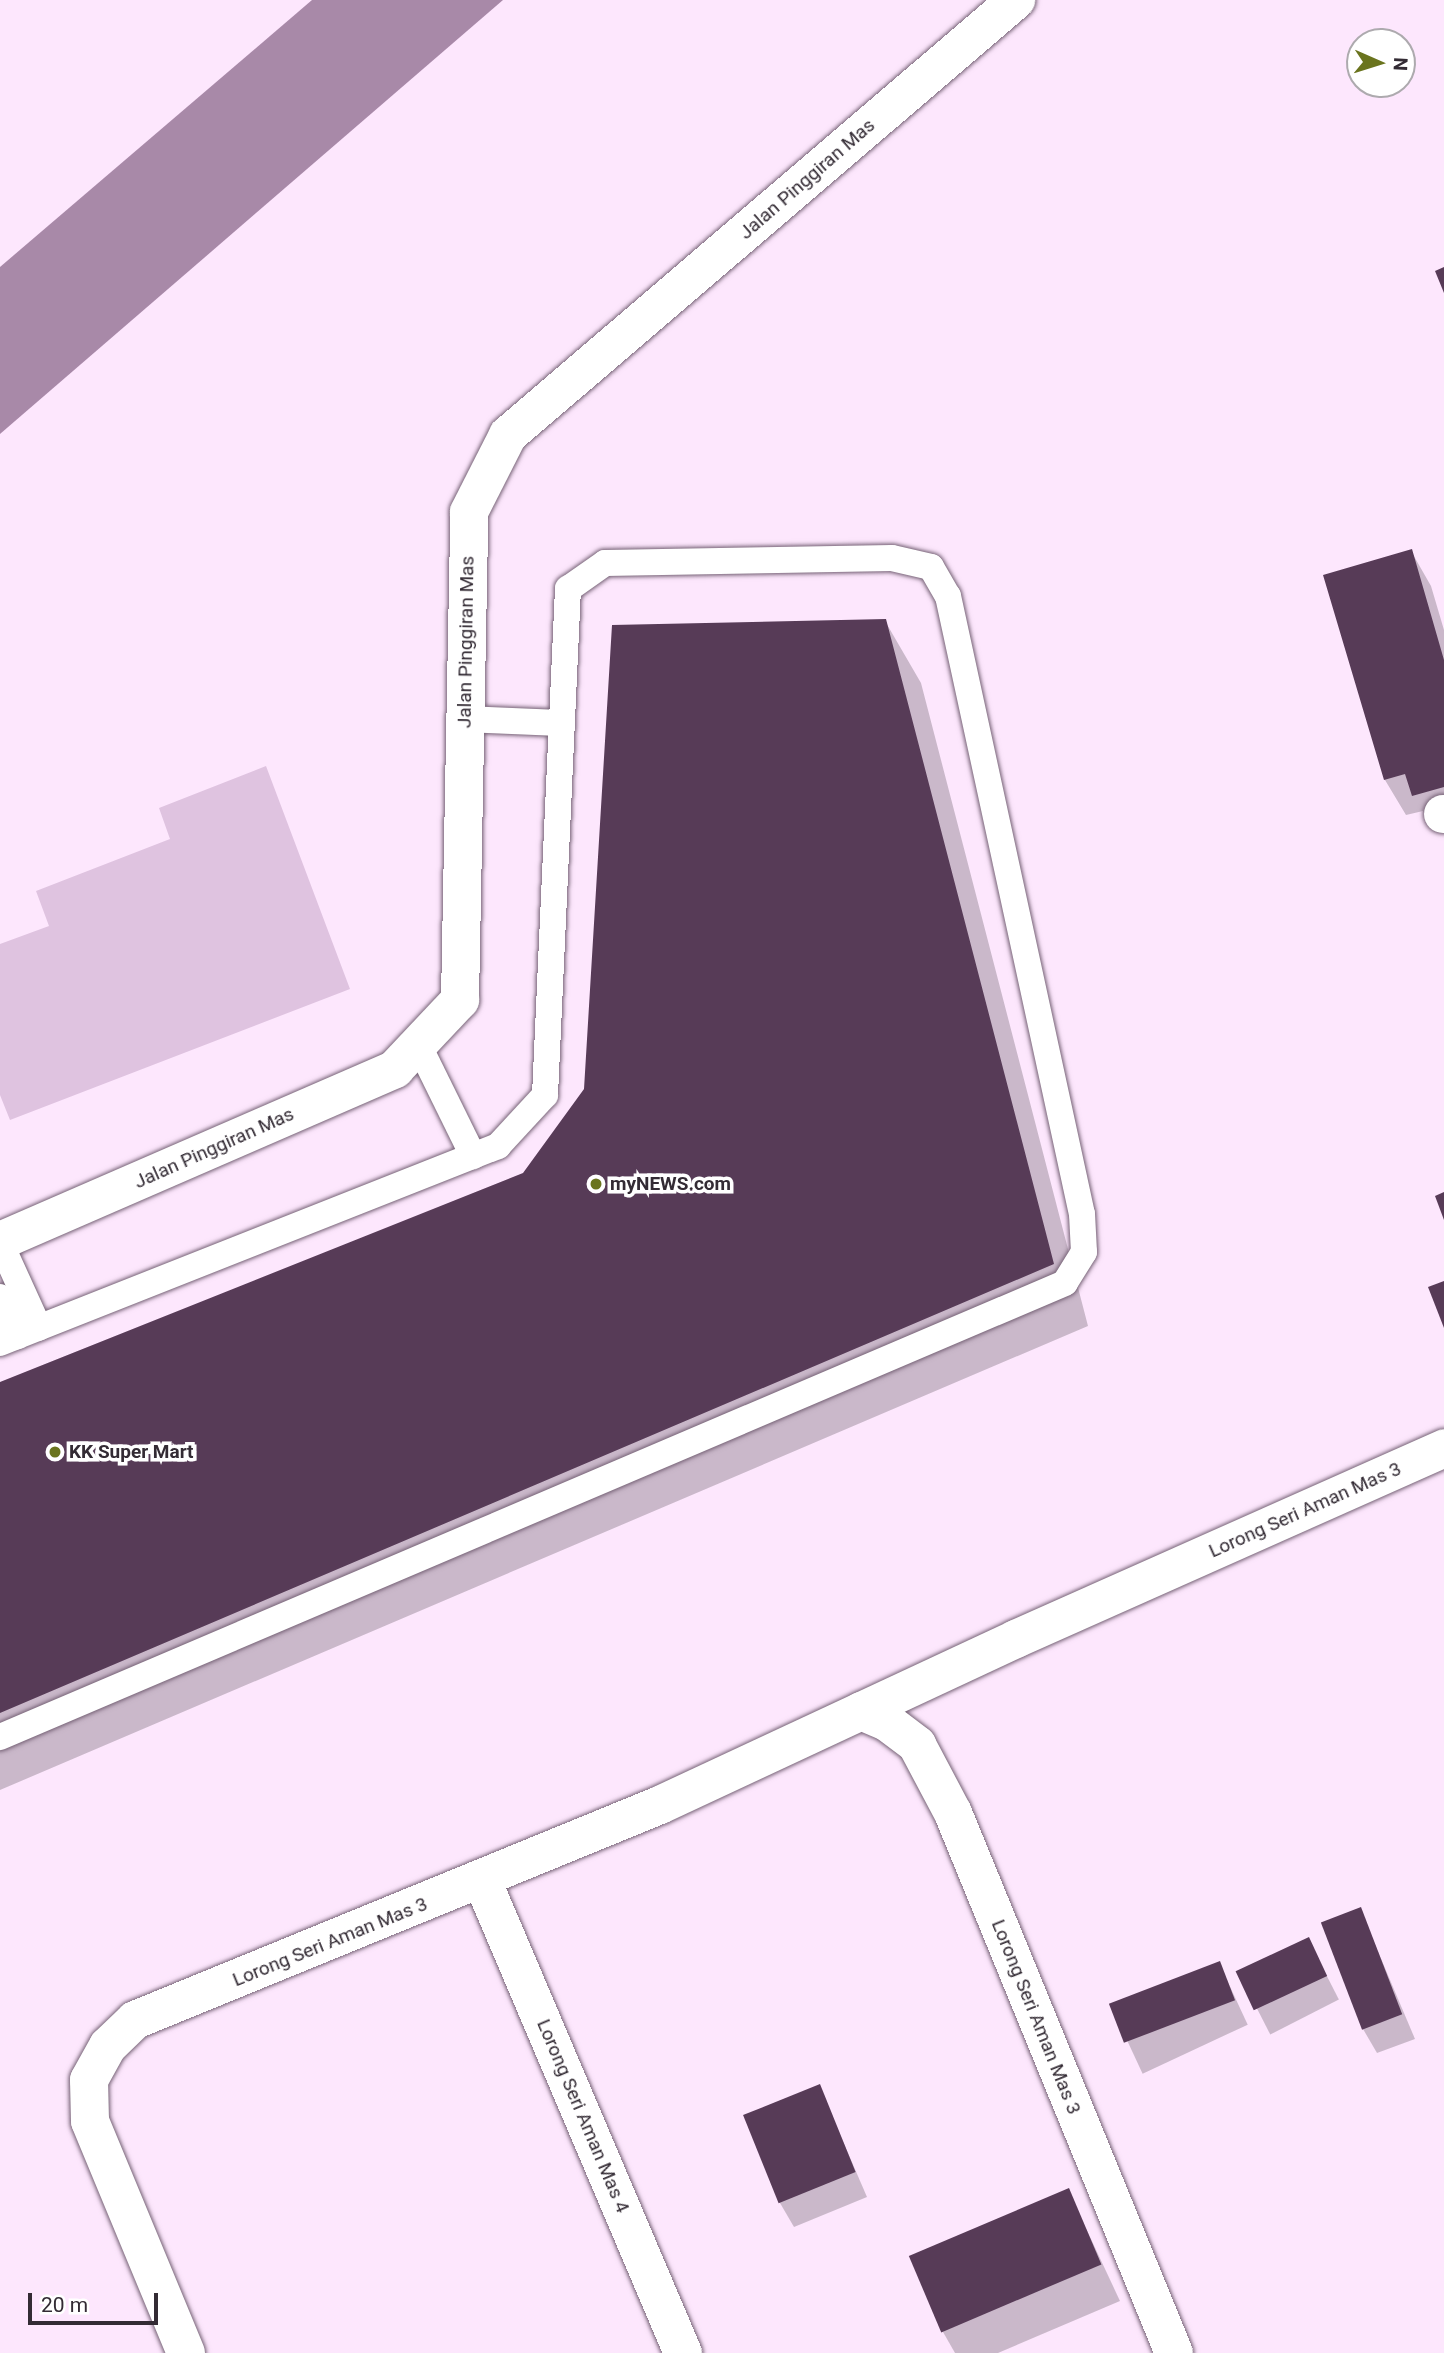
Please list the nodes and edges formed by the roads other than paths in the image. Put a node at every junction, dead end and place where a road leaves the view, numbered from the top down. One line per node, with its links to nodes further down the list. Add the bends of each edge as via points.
1 (1016, 0): 2 (street, Jalan Pinggiran Mas, via 508,435 469,512)
2 (465, 719): 3 (lane); 4 (street, Jalan Pinggiran Mas, via 460,1000)
3 (559, 723): 5 (lane, via 545,1095 498,1146); 11 (lane, via 568,589 605,563 892,558 931,567 948,596 1082,1214 1084,1252 1065,1283)
4 (418, 1044): 5 (lane); 6 (street, Jalan Pinggiran Mas, via 395,1069)
5 (473, 1156): 8 (lane)
6 (0, 1241): 8 (lane)
7 (0, 1297): 8 (lane)
8 (19, 1336)
9 (1444, 1448): 10 (street, Lorong Seri Aman Mas 3)
10 (861, 1711): 12 (street, Lorong Seri Aman Mas 3, via 660,1805); 15 (street, Lorong Seri Aman Mas 3, via 917,1745 953,1813)
11 (0, 1737)
12 (482, 1880): 13 (street, Lorong Seri Aman Mas 3, via 135,2020 108,2046 89,2080 90,2121); 14 (street, Lorong Seri Aman Mas 4)
13 (186, 2353)
14 (683, 2353)
15 (1174, 2353)

